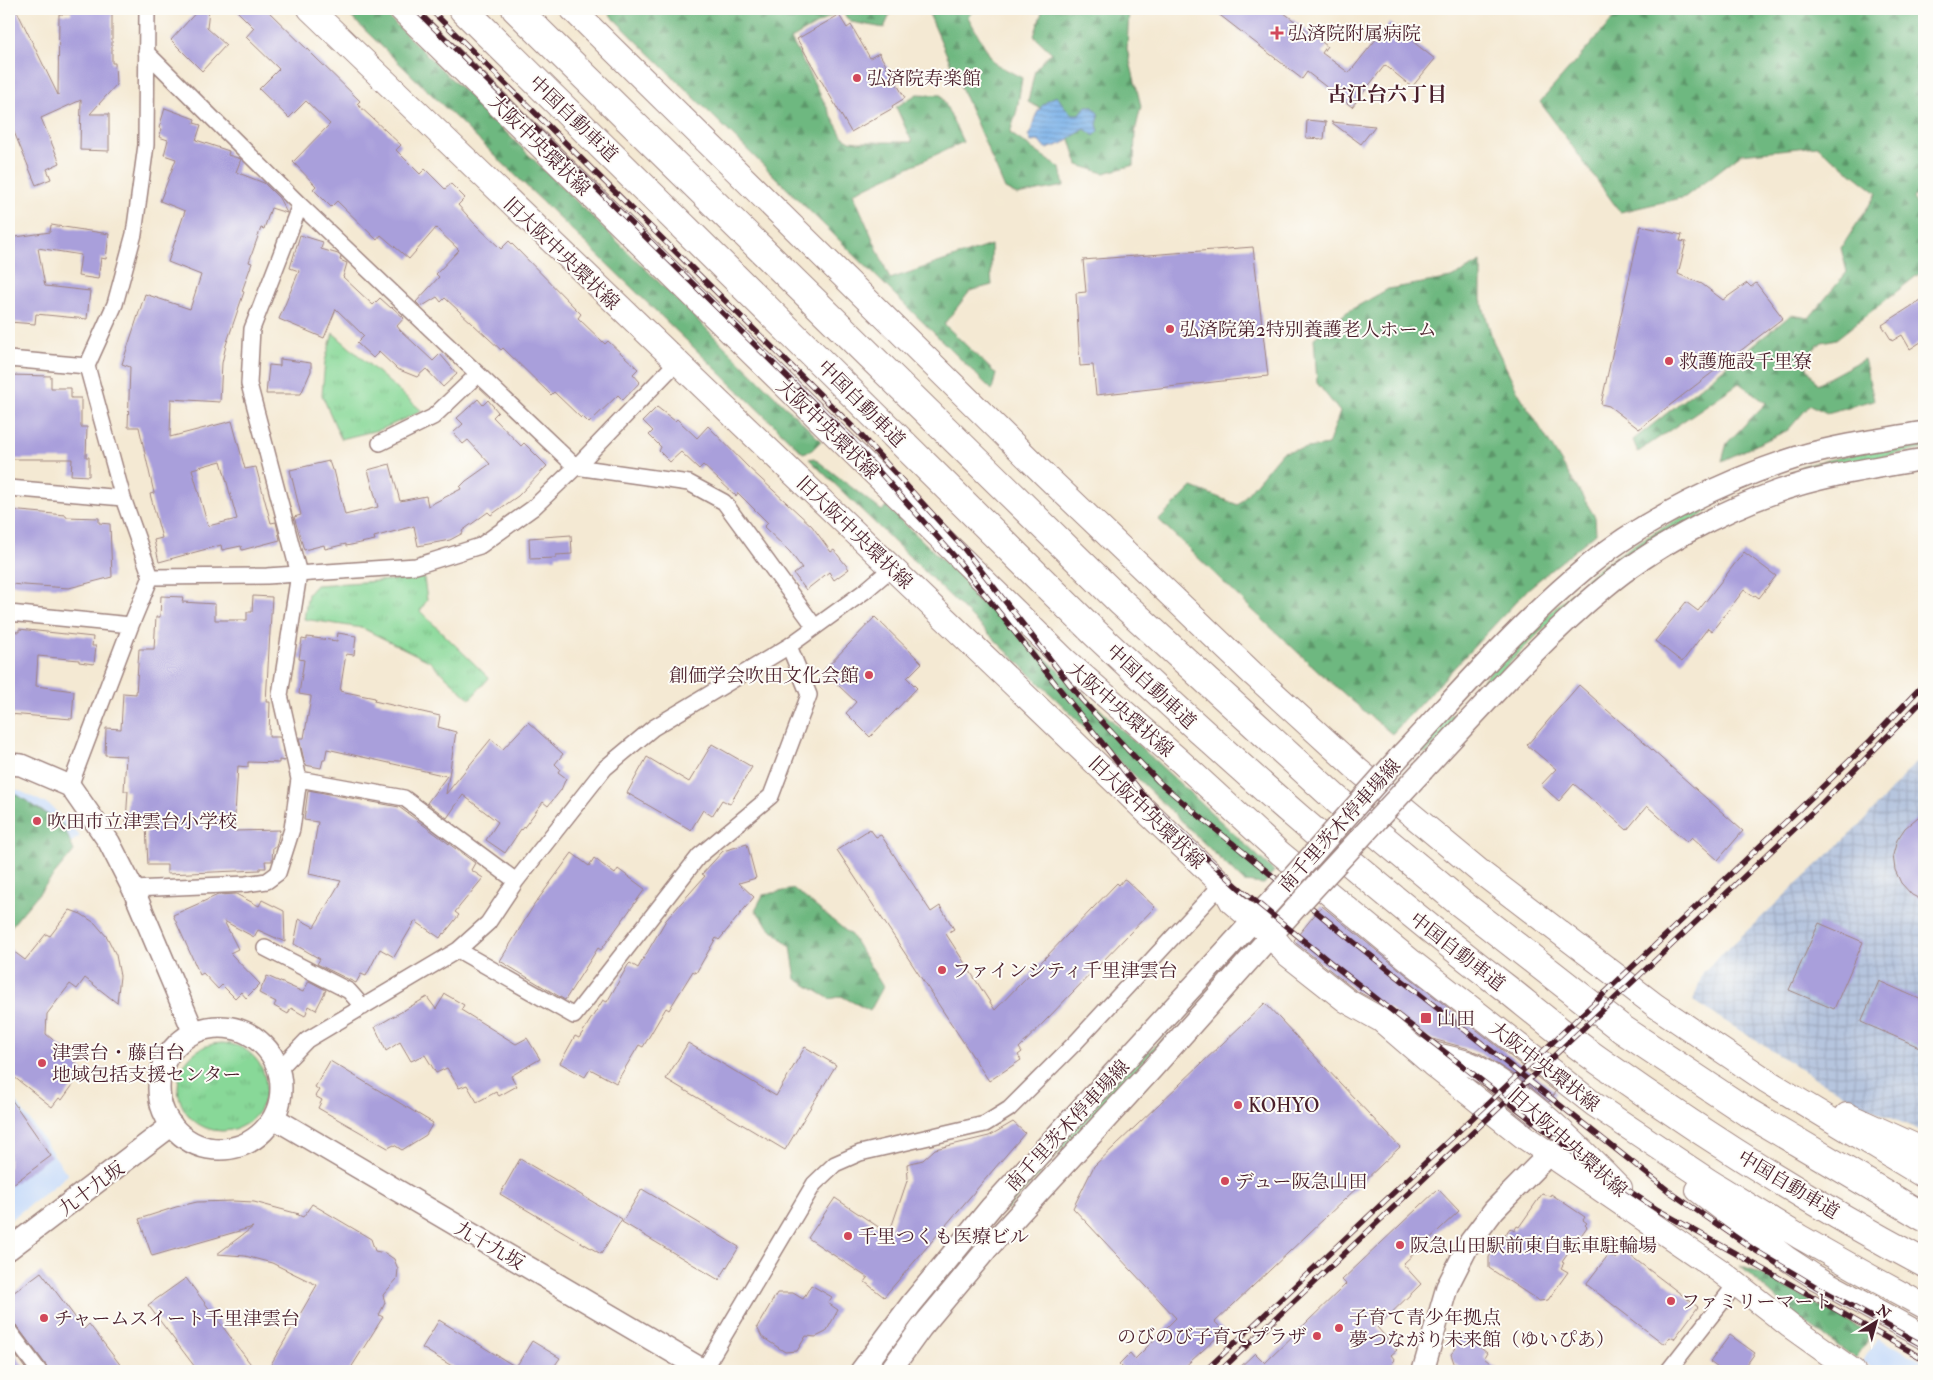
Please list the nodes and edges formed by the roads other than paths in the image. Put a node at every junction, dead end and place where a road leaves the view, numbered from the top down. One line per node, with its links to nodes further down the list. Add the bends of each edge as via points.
1 (147, 9): 7 (street)
2 (310, 9): 10 (main road, 旧大阪中央環状線)
3 (401, 9): 41 (main road, 大阪中央環状線, via 1065,660 1280,853 1412,962)
4 (463, 9): 51 (highway, 中国自動車道, via 1094,632 1201,733 1306,825 1434,933 1603,1064 1818,1203)
5 (516, 9): 48 (highway, 中国自動車道, via 1122,603 1336,799 1458,901 1622,1029 1747,1112)
6 (572, 9): 40 (main road, via 1051,481 1359,771 1482,874 1656,1006)
7 (146, 52): 8 (street); 11 (street, via 146,145 134,234 115,304)
8 (300, 205): 12 (street); 20 (street, via 252,329 249,384)
9 (9, 359): 11 (street)
10 (676, 363): 16 (street); 19 (main road, 旧大阪中央環状線)
11 (88, 366): 18 (street)
12 (478, 374): 14 (street, via 433,417); 16 (street)
13 (1924, 432): 32 (main road, 南千里茨木停車場線, bridge, via 1799,457 1711,490 1633,533 1588,565 1507,642)
14 (380, 443)
15 (1924, 459): 33 (main road, 南千里茨木停車場線, bridge, via 1778,492 1714,518 1648,556 1606,586 1530,656)
16 (576, 467): 20 (street, via 533,508 480,546 416,566); 24 (street, via 689,483 724,502)
17 (9, 488): 18 (street)
18 (123, 498): 21 (street)
19 (892, 568): 24 (street); 30 (main road, 旧大阪中央環状線)
20 (299, 574): 21 (street); 27 (street, via 280,695)
21 (151, 577): 23 (street)
22 (9, 613): 23 (street)
23 (130, 625): 28 (street)
24 (815, 627): 25 (street)
25 (789, 646): 29 (street, via 653,728 605,768); 35 (street, via 808,695 772,796 699,856 574,1016)
26 (9, 764): 28 (main road)
27 (298, 779): 29 (street, via 404,798); 31 (street, via 292,829 278,873 267,881)
28 (70, 786): 31 (main road, via 109,842)
29 (516, 881): 35 (street, via 488,923)
30 (1222, 884): 32 (main road, 旧大阪中央環状線, via 1232,902); 57 (street, via 1076,1042 1009,1109 985,1124 860,1153 835,1164 814,1184)
31 (134, 889): 37 (main road)
32 (1254, 920): 33 (main road, 旧大阪中央環状線); 58 (main road, 南千里茨木停車場線, via 992,1206 912,1302)
33 (1272, 936): 38 (main road, 旧大阪中央環状線, via 1286,953 1347,1001 1381,1020); 59 (main road, 南千里茨木停車場線, via 986,1250)
34 (265, 948): 36 (street, via 349,991)
35 (458, 950): 36 (street)
36 (363, 1007): 39 (street, via 307,1040)
37 (194, 1033): 39 (main road, via 214,1027 234,1029 254,1037 269,1051); 43 (main road, via 178,1044 160,1077 164,1111)
38 (1409, 1042): 44 (main road, 旧大阪中央環状線, via 1431,1054 1472,1065 1528,1103); 46 (main road, 旧大阪中央環状線, via 1470,1095)
39 (278, 1069): 42 (main road, via 282,1086)
40 (1767, 1082): 45 (main road); 47 (main road)
41 (1595, 1105): 53 (main road, 大阪中央環状線, via 1709,1181); 55 (main road, via 1786,1258)
42 (274, 1118): 43 (main road, via 262,1133 246,1144 227,1149 206,1148 188,1139); 57 (main road, 九十九坂)
43 (172, 1125): 50 (main road, 九十九坂)
44 (1581, 1150): 46 (main road, via 1568,1147); 49 (main road, 旧大阪中央環状線)
45 (1924, 1150)
46 (1550, 1153): 49 (main road, 旧大阪中央環状線); 60 (main road, via 1494,1210 1470,1242 1447,1287)
47 (1924, 1176)
48 (1924, 1217)
49 (1664, 1232): 52 (main road, 旧大阪中央環状線)
50 (9, 1249)
51 (1924, 1262)
52 (1736, 1284): 61 (street); 62 (main road, 旧大阪中央環状線)
53 (1924, 1306)
54 (9, 1330): 56 (street)
55 (1924, 1338)
56 (39, 1371)
57 (704, 1371)
58 (861, 1371)
59 (890, 1371)
60 (1423, 1371)
61 (1668, 1371)
62 (1853, 1371)

